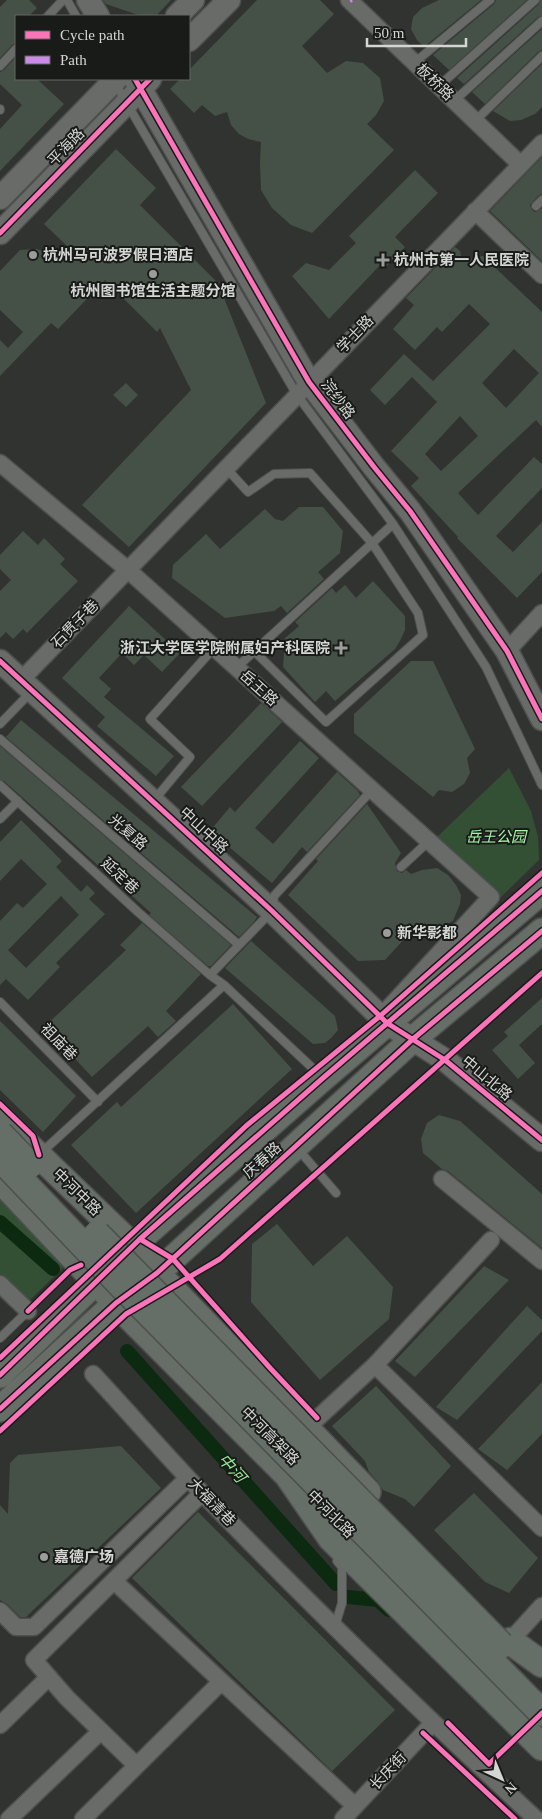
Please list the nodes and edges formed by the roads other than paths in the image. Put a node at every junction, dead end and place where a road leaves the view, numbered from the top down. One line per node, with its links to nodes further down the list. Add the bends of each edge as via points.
1 (65, 0): 8 (lane); 9 (lane)
2 (88, 0): 10 (main road)
3 (193, 0): 11 (main road)
4 (229, 0): 13 (main road)
5 (349, 0): 16 (street, 板桥路)
6 (490, 0): 16 (lane)
7 (535, 0): 19 (lane)
8 (49, 15)
9 (75, 15)
10 (97, 15)
11 (178, 15)
12 (542, 21): 20 (lane)
13 (190, 39)
14 (15, 50): 17 (lane)
15 (542, 56): 21 (lane)
16 (414, 63): 19 (street, 板桥路)
17 (0, 66)
18 (128, 84): 24 (main road, 平海路); 28 (main road, 平海路); 30 (main road, 浣纱路)
19 (439, 86): 20 (street, 板桥路)
20 (454, 101): 21 (street, 板桥路)
21 (475, 120): 23 (street, 板桥路)
22 (542, 143): 23 (street, 学士路)
23 (521, 165): 27 (street, 学士路)
24 (2, 192)
25 (542, 200): 26 (lane)
26 (536, 206)
27 (475, 211): 29 (street); 30 (street, 学士路)
28 (0, 233)
29 (538, 268)
30 (303, 388): 32 (street, 学士路); 33 (lane); 39 (main road, 浣纱路, via 410,511)
31 (0, 463): 35 (street, 岳王路)
32 (226, 469): 34 (lane, via 248,492 274,474 310,473); 35 (street, 学士路)
33 (393, 524): 34 (lane); 47 (lane, via 486,667)
34 (372, 543): 38 (lane); 38 (lane, via 418,613 423,635 326,722)
35 (128, 570): 37 (street, 岳王路); 42 (street, 石贯子巷)
36 (542, 613): 39 (street)
37 (214, 648): 41 (street, 岳王路); 50 (lane, via 150,719 190,757)
38 (254, 651): 41 (lane)
39 (507, 651): 43 (main road, 浣纱路)
40 (0, 661): 42 (main road, 中山中路)
41 (236, 668): 48 (street, 岳王路)
42 (28, 684): 44 (lane); 50 (main road, 中山中路)
43 (542, 719)
44 (0, 724)
45 (0, 739): 57 (lane, 光复路)
46 (0, 784): 49 (lane, 延定巷)
47 (542, 785)
48 (372, 790): 52 (street, 岳王路); 55 (lane, via 274,896)
49 (18, 801): 51 (lane); 58 (lane, 延定巷)
50 (154, 801): 55 (main road, 中山中路)
51 (0, 819)
52 (429, 841): 53 (lane); 61 (street, 岳王路, via 491,897 387,1010)
53 (401, 867)
54 (542, 891): 61 (main road, 庆春路)
55 (272, 911): 57 (lane); 61 (main road, 中山中路)
56 (542, 931): 62 (main road, 庆春路)
57 (239, 945): 58 (lane)
58 (210, 975): 59 (lane, 延定巷)
59 (224, 985): 63 (lane, 延定巷); 64 (lane)
60 (0, 1002): 64 (lane, 祖庙巷)
61 (387, 1023): 62 (main road, 中山北路); 63 (main road, 庆春路)
62 (413, 1039): 67 (main road, 中山北路, via 445,1060); 68 (main road, 庆春路)
63 (323, 1078): 75 (main road, 庆春路)
64 (98, 1102): 69 (lane)
65 (0, 1118): 69 (main road, 中河中路)
66 (0, 1134): 102 (highway, 中河高架路, bridge)
67 (542, 1140)
68 (296, 1146): 73 (lane); 77 (main road, 庆春路)
69 (38, 1155): 75 (main road, 中河中路)
70 (0, 1158): 103 (highway, 中河高架路, bridge)
71 (442, 1179): 76 (street)
72 (0, 1180): 79 (main road)
73 (336, 1193)
74 (491, 1240): 82 (street)
75 (133, 1246): 77 (main road); 79 (main road, 庆春路)
76 (542, 1261)
77 (157, 1273): 79 (main road, 庆春路); 87 (main road)
78 (0, 1284): 80 (street)
79 (104, 1291): 84 (main road, 庆春路); 85 (lane); 86 (main road, 庆春路); 88 (main road, 中河北路)
80 (28, 1311): 81 (lane)
81 (0, 1338)
82 (375, 1365): 87 (street); 91 (street)
83 (93, 1374): 89 (street, 大福清巷)
84 (0, 1375)
85 (0, 1384)
86 (0, 1409)
87 (307, 1428): 97 (main road)
88 (283, 1472): 92 (highway); 106 (main road, 中河北路, via 313,1493 482,1671)
89 (188, 1478): 90 (street, 大福清巷); 95 (street, via 34,1627 16,1627)
90 (202, 1493): 93 (street); 96 (street, 大福清巷)
91 (542, 1528)
92 (327, 1542): 96 (lane, via 342,1567 342,1603); 108 (highway)
93 (114, 1581): 100 (street, via 34,1660); 101 (street)
94 (542, 1606): 97 (street)
95 (0, 1611)
96 (335, 1627): 104 (street, 大福清巷)
97 (510, 1641): 98 (highway); 99 (main road)
98 (542, 1664)
99 (542, 1675)
100 (49, 1677): 105 (street); 107 (street)
101 (222, 1682): 109 (street); 110 (street)
102 (542, 1687)
103 (542, 1713)
104 (433, 1723): 110 (street, 长庆街); 114 (street, 大福清巷)
105 (0, 1725)
106 (542, 1729)
107 (101, 1731): 109 (street); 111 (street)
108 (542, 1747)
109 (136, 1765): 112 (street)
110 (355, 1806): 113 (street, 长庆街)
111 (9, 1819)
112 (83, 1819)
113 (343, 1819)
114 (536, 1819)

